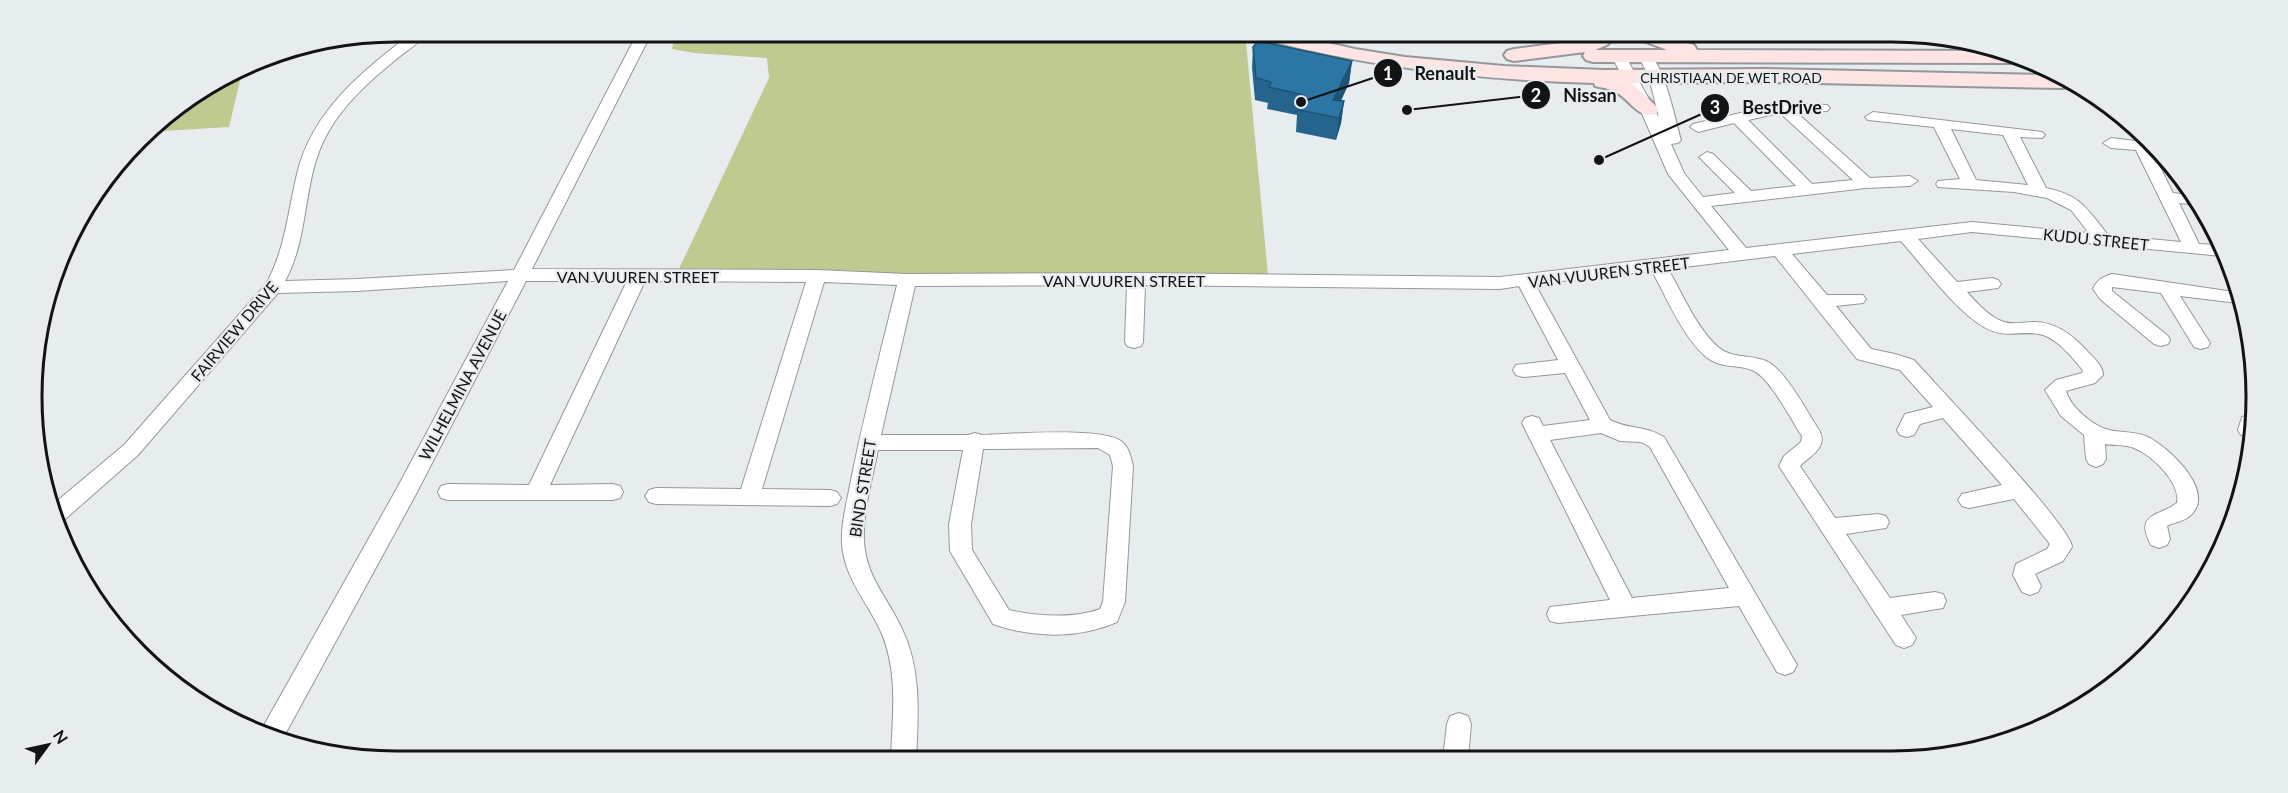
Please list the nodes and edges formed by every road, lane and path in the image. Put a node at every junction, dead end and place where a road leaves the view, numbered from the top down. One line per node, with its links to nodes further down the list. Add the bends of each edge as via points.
1 (409, 42): 55 (street, FAIRVIEW DRIVE, via 367,76 328,119 318,136 281,275)
2 (640, 42): 48 (street, WILHELMINA AVENUE)
3 (1296, 42): 13 (main road, CHRISTIAAN DE WET ROAD, via 1387,60 1506,74)
4 (1345, 42): 7 (main road, CHRISTIAAN DE WET ROAD)
5 (1597, 42): 7 (main road)
6 (1663, 42): 8 (main road)
7 (1514, 55): 9 (main road, CHRISTIAAN DE WET ROAD)
8 (1731, 55): 10 (main road, CHRISTIAAN DE WET ROAD); 11 (main road, CHRISTIAAN DE WET ROAD)
9 (1619, 57): 10 (main road, CHRISTIAAN DE WET ROAD); 14 (street)
10 (1646, 57): 15 (street)
11 (1992, 57)
12 (1720, 75): 15 (main road, CHRISTIAAN DE WET ROAD); 16 (main road, CHRISTIAAN DE WET ROAD); 17 (main road, via 1670,91)
13 (1569, 76): 14 (main road, CHRISTIAAN DE WET ROAD); 17 (main road, via 1625,88)
14 (1632, 77): 15 (main road, CHRISTIAAN DE WET ROAD); 17 (street)
15 (1656, 77): 17 (street)
16 (2054, 82)
17 (1655, 107): 39 (street, via 1668,161)
18 (1783, 108): 19 (street); 21 (street); 31 (street)
19 (1822, 108)
20 (1873, 117): 22 (street)
21 (1737, 118): 23 (street); 34 (street)
22 (1940, 123): 24 (street); 33 (street)
23 (1698, 127)
24 (2009, 132): 25 (street); 35 (street)
25 (2037, 135)
26 (2111, 143): 27 (street)
27 (2143, 147)
28 (2147, 151): 37 (street)
29 (1707, 157): 36 (street)
30 (1910, 181): 31 (street)
31 (1866, 183): 34 (street)
32 (1944, 184): 33 (street)
33 (1970, 184): 35 (street)
34 (1809, 190): 36 (street)
35 (2040, 192): 42 (street, via 2064,198 2076,206)
36 (1748, 197): 39 (street)
37 (2169, 197): 38 (street); 43 (street)
38 (2186, 199)
39 (1700, 202): 46 (street)
40 (1972, 228): 41 (street, VAN VUUREN STREET); 42 (street, KUDU STREET)
41 (1905, 235): 44 (street, VAN VUUREN STREET); 57 (street)
42 (2102, 239): 43 (street, KUDU STREET)
43 (2193, 249): 45 (street, KUDU STREET)
44 (1779, 250): 46 (street, VAN VUUREN STREET); 60 (street)
45 (2214, 251)
46 (1742, 255): 47 (street, VAN VUUREN STREET)
47 (1658, 266): 53 (street, VAN VUUREN STREET); 83 (street, via 1705,346 1721,359 1761,365 1812,435 1809,449 1795,456 1789,466)
48 (520, 275): 49 (street, VAN VUUREN STREET); 55 (street, VAN VUUREN STREET); 94 (street, WILHELMINA AVENUE)
49 (639, 276): 50 (street, VAN VUUREN STREET); 76 (street)
50 (817, 276): 52 (street, VAN VUUREN STREET); 78 (street)
51 (1136, 279): 52 (street, VAN VUUREN STREET); 53 (street, VAN VUUREN STREET); 62 (street)
52 (908, 280): 71 (street, BIND STREET)
53 (1525, 282): 64 (street)
54 (1992, 284): 57 (street)
55 (273, 287): 81 (street, FAIRVIEW DRIVE, via 131,450)
56 (2166, 287): 58 (street); 61 (street, via 2112,280 2102,286 2106,295); 63 (street)
57 (1953, 288): 69 (street, via 1992,324 2014,330 2051,330 2087,362 2093,375 2055,390 2063,405)
58 (2232, 297)
59 (1857, 298): 60 (street)
60 (1822, 301): 66 (street, via 1864,354 1907,365)
61 (2161, 340)
62 (1134, 342)
63 (2201, 343)
64 (1570, 366): 65 (street); 67 (street)
65 (1523, 370)
66 (1947, 410): 68 (street, via 1912,419); 73 (street)
67 (1603, 425): 86 (street, via 1620,434 1645,435 1657,442); 88 (street, via 1535,428)
68 (1907, 430)
69 (2094, 432): 72 (street); 84 (street, via 2137,440 2163,457 2177,473 2189,498 2188,505 2157,522)
70 (975, 440): 70 (street, via 1098,441 1119,451 1123,466 1114,602 1109,615 1089,622 1010,622 1001,617 961,551 960,524); 71 (street)
71 (868, 443): 95 (street, BIND STREET, via 852,533 854,555 868,591 892,630 903,661 908,696)
72 (2096, 459)
73 (2019, 490): 80 (street); 85 (street, via 2061,542 2055,556 2024,570)
74 (448, 492): 76 (street)
75 (613, 492): 76 (street)
76 (536, 493)
77 (656, 496): 78 (street)
78 (749, 497): 79 (street)
79 (830, 498)
80 (1969, 500)
81 (61, 511)
82 (1878, 522): 83 (street)
83 (1828, 527): 89 (street)
84 (2159, 539)
85 (2030, 585)
86 (1745, 596): 88 (street); 92 (street)
87 (1935, 600): 89 (street)
88 (1625, 607): 90 (street)
89 (1885, 608): 91 (street)
90 (1558, 614)
91 (1904, 638)
92 (1785, 665)
93 (1459, 724): 96 (street)
94 (275, 729)
95 (904, 751)
96 (1456, 751)

